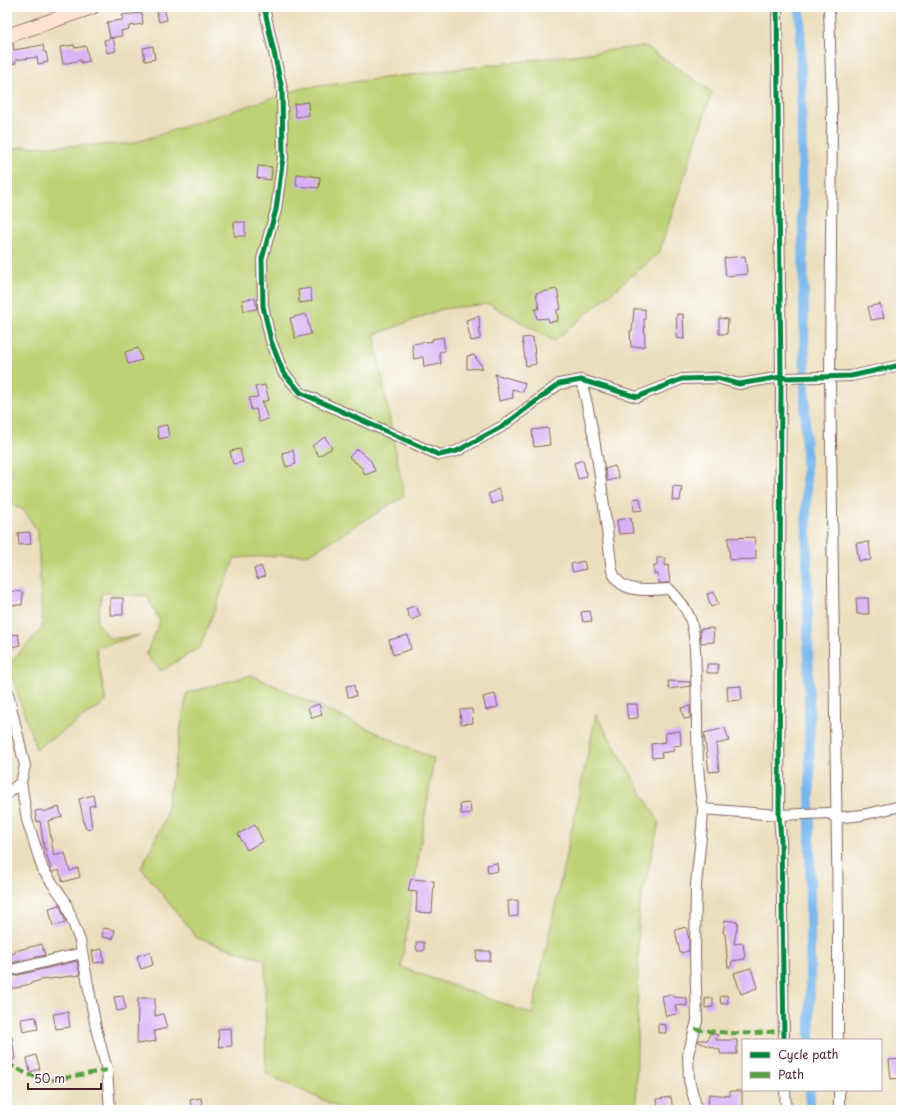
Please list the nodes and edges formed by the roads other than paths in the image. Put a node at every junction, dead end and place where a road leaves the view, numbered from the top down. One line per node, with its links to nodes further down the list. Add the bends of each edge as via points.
1 (92, 7): 5 (street)
2 (264, 7): 9 (street, via 282,89 284,157 276,210 262,260 263,306 271,341 283,372 301,393 439,455 457,451 503,426 559,384)
3 (777, 7): 8 (street)
4 (829, 7): 7 (street, via 832,113)
5 (7, 36)
6 (901, 365): 7 (street, via 851,376)
7 (827, 376): 8 (street); 16 (street)
8 (784, 378): 9 (street, via 738,384 717,378 682,378 637,397); 15 (street)
9 (581, 380): 14 (street, via 601,484 612,571 619,582 630,588 669,590 681,602 692,625 699,786)
10 (7, 690): 11 (street, via 25,766)
11 (21, 782): 12 (street); 17 (street, via 27,820 43,870 65,901)
12 (7, 794)
13 (901, 806): 16 (street, via 862,815)
14 (703, 809): 15 (street); 24 (street, via 696,884 696,1021 688,1055 689,1080)
15 (779, 815): 16 (street); 19 (street)
16 (833, 815): 20 (street, via 838,918)
17 (82, 953): 18 (street); 23 (street, via 107,1070)
18 (7, 971)
19 (784, 1039)
20 (838, 1039)
21 (785, 1091): 25 (street)
22 (839, 1091): 26 (street)
23 (110, 1110)
24 (697, 1110)
25 (786, 1110)
26 (839, 1110)

